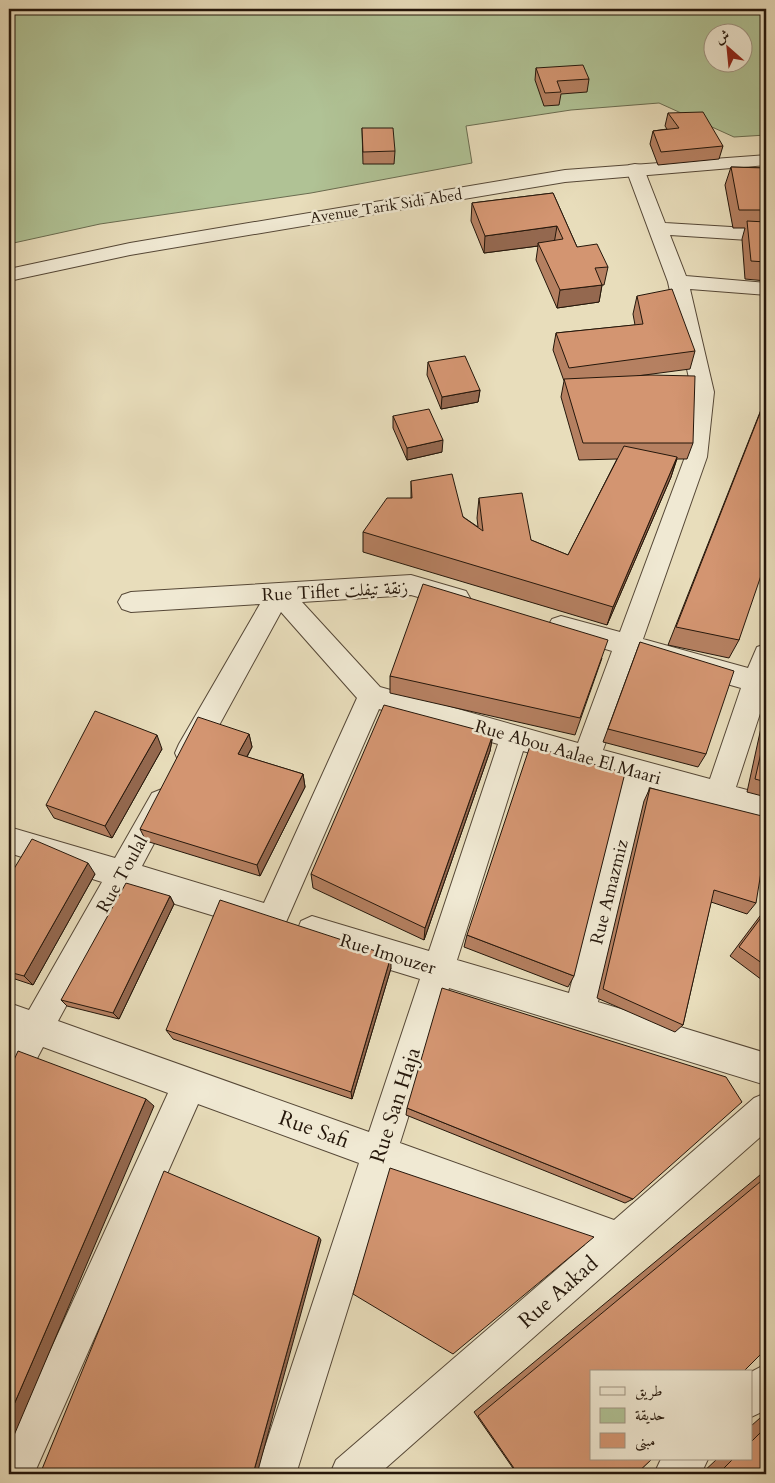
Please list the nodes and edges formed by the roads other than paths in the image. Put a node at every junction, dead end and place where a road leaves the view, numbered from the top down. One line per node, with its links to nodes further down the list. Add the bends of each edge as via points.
1 (766, 160): 2 (street, Avenue Tarik Sidi Abed)
2 (635, 169): 3 (street); 5 (street, Avenue Tarik Sidi Abed, via 565,176 130,249)
3 (659, 228): 4 (street); 6 (street)
4 (766, 235)
5 (9, 275)
6 (678, 282): 7 (street); 12 (street, via 703,392 696,457)
7 (766, 290)
8 (279, 593): 9 (street, Rue Tiflet زنقة تيفلت); 10 (street, Rue Tiflet زنقة تيفلت, via 411,585); 15 (street); 22 (street, Rue Toulal)
9 (130, 602)
10 (477, 604)
11 (534, 619): 12 (street)
12 (629, 645): 14 (street); 17 (street)
13 (766, 655): 14 (street)
14 (762, 683): 19 (street)
15 (371, 696): 16 (street, Rue Abou Aalae El Maari); 23 (street)
16 (514, 736): 17 (street, Rue Abou Aalae El Maari); 24 (street, Rue San Haja)
17 (587, 757): 18 (street, Rue Abou Aalae El Maari)
18 (639, 772): 19 (street, Rue Abou Aalae El Maari); 25 (street, Rue Amazmiz)
19 (718, 794): 20 (street, Rue Abou Aalae El Maari)
20 (766, 808)
21 (9, 840): 22 (street, Rue Imouzer)
22 (122, 874): 23 (street, Rue Imouzer); 26 (street, Rue Toulal)
23 (272, 919): 24 (street, Rue Imouzer)
24 (439, 970): 25 (street, Rue Imouzer); 31 (street, Rue San Haja)
25 (580, 1012): 27 (street, Rue Imouzer)
26 (22, 1024): 28 (street, Rue Toulal); 29 (street, Rue Safi)
27 (766, 1069)
28 (9, 1077)
29 (189, 1084): 31 (street, Rue Safi); 34 (street)
30 (766, 1110): 32 (street, Rue Aakad)
31 (380, 1153): 32 (street, Rue Safi); 35 (street, Rue San Haja)
32 (618, 1240): 36 (street, Rue Aakad)
33 (688, 1460): 37 (street)
34 (14, 1474)
35 (276, 1474)
36 (350, 1474)
37 (674, 1474)

